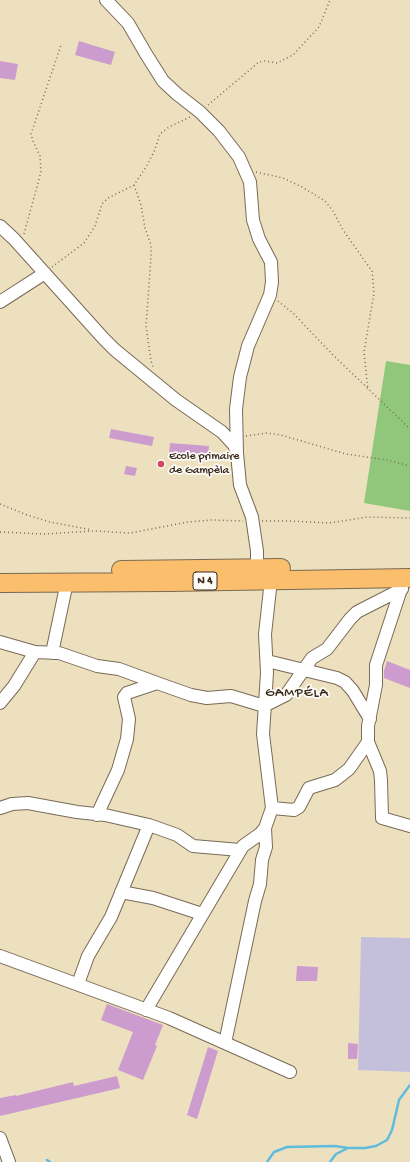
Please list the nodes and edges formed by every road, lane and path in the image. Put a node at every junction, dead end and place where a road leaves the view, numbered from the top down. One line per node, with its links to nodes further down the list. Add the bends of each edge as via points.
1 (106, 0): 4 (street, via 128,23 163,81)
2 (330, 0): 4 (path, via 319,27 292,55 277,63 259,62)
3 (61, 45): 8 (path, via 32,134 40,156 41,172)
4 (200, 112): 5 (street, via 219,131); 6 (path, via 160,134 154,152)
5 (245, 170): 10 (street, via 250,182 253,220 271,262); 13 (path, via 283,178 325,201 372,271 374,293 364,352)
6 (134, 185): 9 (path, via 108,198 102,204 96,226 84,243); 12 (path, via 151,245 146,326)
7 (0, 226): 8 (street)
8 (20, 245): 9 (street)
9 (45, 272): 11 (street); 16 (street, via 115,350 176,400 222,432 234,445)
10 (270, 294): 13 (path, via 293,313); 15 (street, via 248,346 240,377 236,409)
11 (0, 302)
12 (154, 368)
13 (368, 390): 14 (path)
14 (410, 429)
15 (237, 436): 16 (street); 17 (path, via 267,433 281,435 346,454)
16 (237, 453): 20 (street, via 240,485)
17 (410, 466)
18 (0, 504): 21 (path, via 33,517)
19 (410, 518): 20 (path, via 368,517 329,523)
20 (253, 522): 21 (path, via 212,520 130,533); 23 (street)
21 (95, 531): 22 (path, via 44,534)
22 (0, 532)
23 (257, 568): 24 (highway, N 4); 25 (highway, N 4)
24 (0, 571)
25 (406, 578): 26 (highway, N 4); 33 (street, via 357,612 327,649 312,658); 37 (street, via 376,665 376,685)
26 (271, 580): 27 (highway, N 4); 32 (street, via 265,634)
27 (67, 582): 28 (highway, N 4); 31 (street)
28 (0, 583)
29 (0, 642): 30 (street)
30 (35, 652): 31 (street); 35 (street)
31 (52, 653): 34 (street, via 97,666 119,668)
32 (267, 661): 33 (street); 36 (street)
33 (303, 670): 36 (street, via 286,695); 37 (street, via 346,682)
34 (157, 683): 36 (street, via 191,695 207,698 231,696); 41 (street, via 124,697 129,719 127,739 118,770)
35 (0, 703)
36 (264, 706): 40 (street, via 263,734)
37 (370, 719): 38 (street)
38 (368, 742): 40 (street, via 349,769 335,780 309,788 299,807 294,810); 43 (street, via 380,770 382,818)
39 (0, 808): 41 (street, via 28,803)
40 (272, 808): 44 (street)
41 (97, 814): 42 (street)
42 (149, 825): 45 (street, via 177,835 193,846); 46 (street)
43 (410, 826)
44 (265, 828): 45 (street); 51 (street, via 266,847 260,884)
45 (240, 850): 47 (street)
46 (121, 892): 47 (street, via 153,898); 49 (street, via 111,917 88,956)
47 (202, 914): 50 (street)
48 (0, 956): 49 (street)
49 (78, 984): 50 (street)
50 (146, 1010): 51 (street)
51 (225, 1043): 52 (street)
52 (290, 1072)
53 (0, 1138): 54 (street)
54 (9, 1162)

